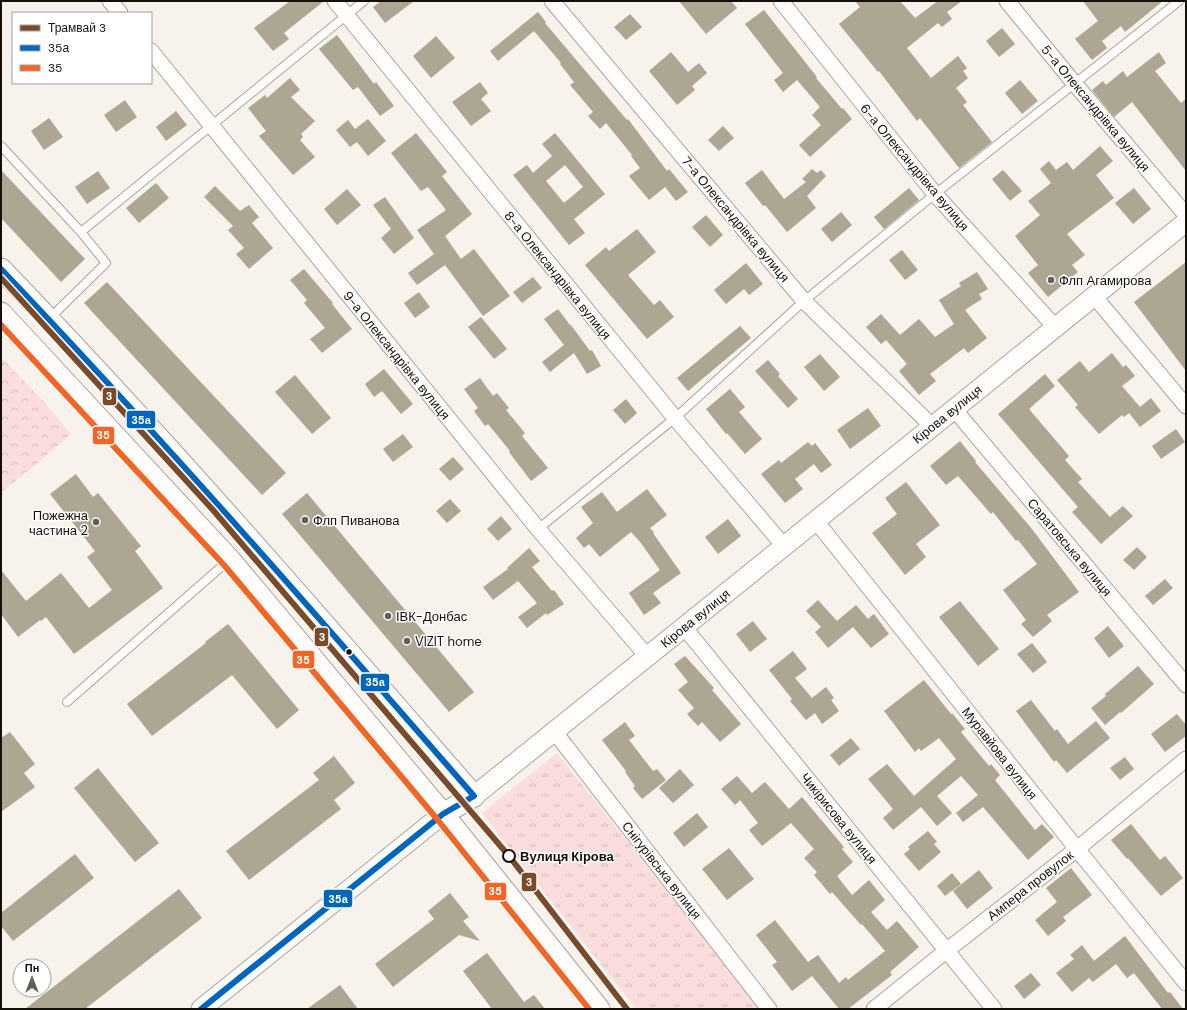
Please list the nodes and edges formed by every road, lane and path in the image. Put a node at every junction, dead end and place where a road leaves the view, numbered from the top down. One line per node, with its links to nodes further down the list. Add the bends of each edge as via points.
1 (110, 1): 8 (street)
2 (335, 1): 9 (street, 8-а Олександрівка вулиця)
3 (364, 1): 9 (lane)
4 (552, 1): 20 (street, 7-а Олександрівка вулиця)
5 (781, 1): 14 (street, 6-а Олександрівка вулиця)
6 (1007, 1): 11 (street, 5-а Олександрівка вулиця)
7 (1179, 1): 11 (lane)
8 (119, 12)
9 (346, 15): 12 (lane); 26 (street, 8-а Олександрівка вулиця)
10 (152, 52): 12 (street, 9-а Олександрівка вулиця)
11 (1074, 83): 14 (lane); 15 (street, 5-а Олександрівка вулиця)
12 (212, 125): 17 (lane); 29 (street, 9-а Олександрівка вулиця)
13 (1, 146): 17 (lane)
14 (935, 194): 20 (lane); 23 (street, 6-а Олександрівка вулиця)
15 (1186, 215)
16 (1186, 222): 19 (street, Кірова вулиця)
17 (81, 232): 22 (lane, via 106,263)
18 (1, 269): 22 (main road)
19 (1094, 296): 23 (street, Кірова вулиця); 24 (street)
20 (804, 301): 26 (lane); 27 (street, 7-а Олександрівка вулиця)
21 (1, 313): 31 (main road)
22 (49, 320): 38 (main road, via 262,553)
23 (1055, 327): 25 (street, Кірова вулиця)
24 (1186, 406)
25 (954, 409): 27 (street, Кірова вулиця); 34 (street, Саратовська вулиця)
26 (675, 418): 29 (lane); 30 (street, 8-а Олександрівка вулиця)
27 (932, 426): 28 (street, Кірова вулиця)
28 (816, 521): 30 (street, Кірова вулиця); 40 (street, Муравйова вулиця)
29 (538, 529): 33 (street, 9-а Олександрівка вулиця)
30 (784, 546): 32 (street, Кірова вулиця)
31 (230, 560): 35 (lane); 39 (main road)
32 (684, 627): 33 (street, Кірова вулиця); 41 (street, Чикірисова вулиця)
33 (647, 656): 36 (street, Кірова вулиця)
34 (1186, 685)
35 (67, 702)
36 (554, 731): 38 (street, Кірова вулиця); 45 (street, Снігурівська вулиця)
37 (1186, 759): 40 (street, Ампера провулок)
38 (474, 796): 39 (main road, Кірова вулиця)
39 (443, 814): 43 (street, Кірова вулиця); 44 (main road)
40 (1076, 849): 41 (street, Ампера провулок); 42 (street, Муравйова вулиця)
41 (946, 950): 46 (street, Ампера провулок); 47 (street, Чикірисова вулиця)
42 (1186, 983)
43 (201, 1009)
44 (599, 1009)
45 (769, 1009)
46 (874, 1009)
47 (994, 1009)

